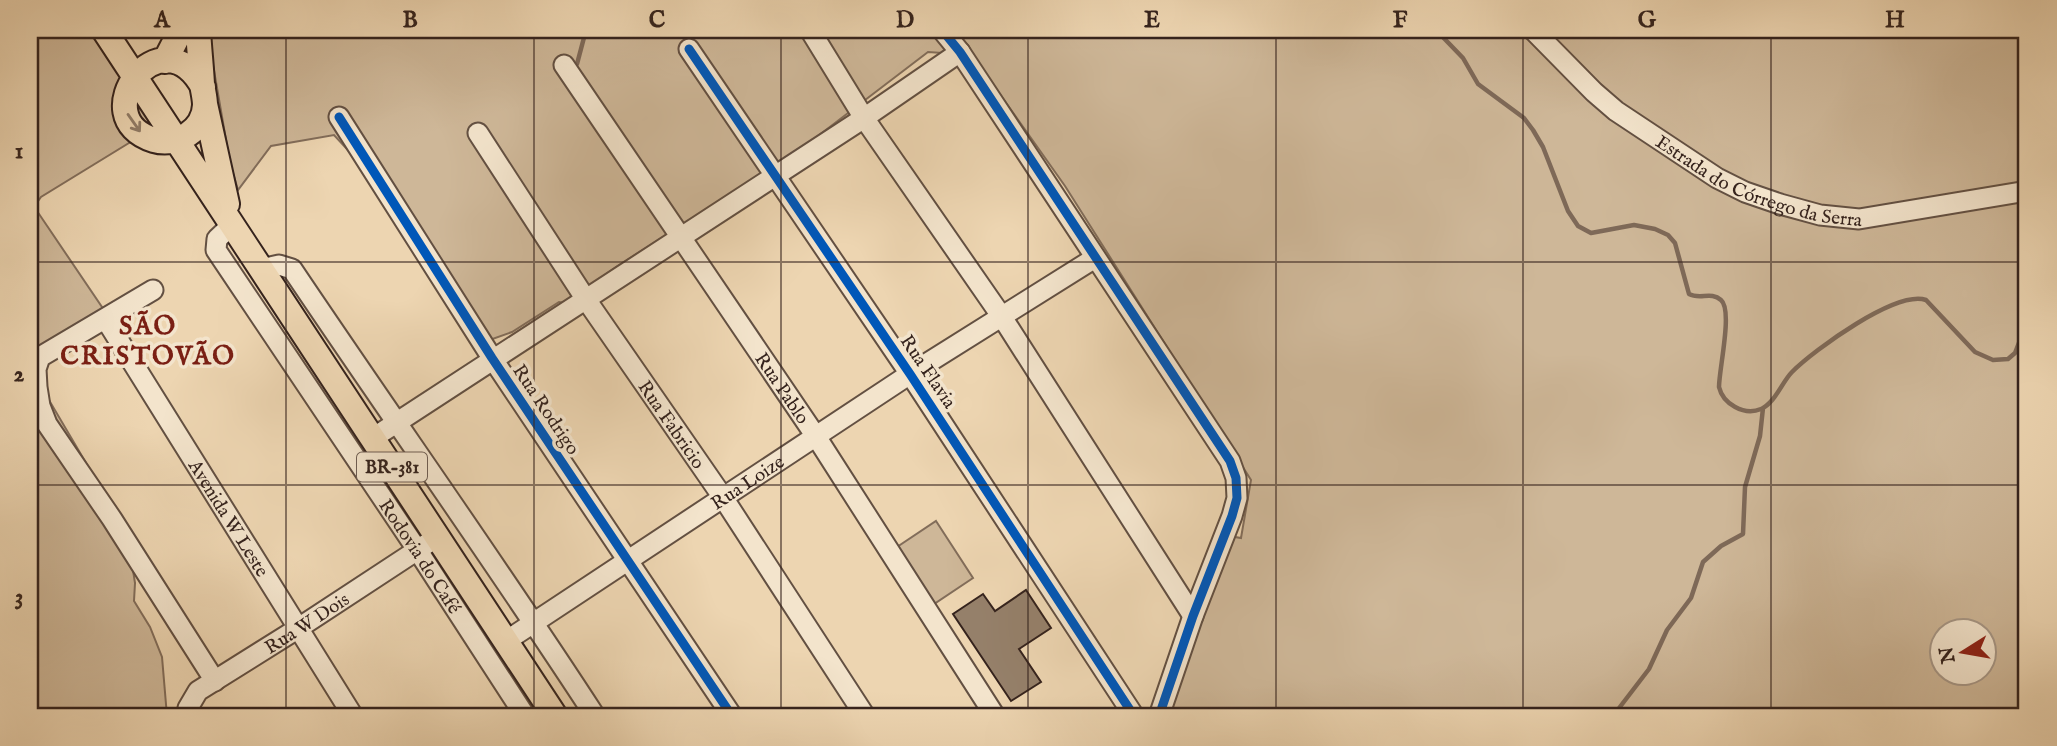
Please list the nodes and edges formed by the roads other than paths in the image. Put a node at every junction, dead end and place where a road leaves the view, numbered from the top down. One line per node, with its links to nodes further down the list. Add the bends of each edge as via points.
1 (181, 30): 9 (main road)
2 (198, 30): 12 (main road)
3 (810, 30): 14 (street)
4 (942, 30): 8 (street)
5 (1533, 30): 18 (street, Estrada do Córrego da Serra, via 1616,111 1717,178 1780,204 1859,219)
6 (105, 31): 9 (main road); 11 (main road)
7 (689, 49): 17 (street, Rua Flavia)
8 (960, 52): 14 (street); 21 (street)
9 (164, 61): 11 (main road, via 146,66); 12 (main road, via 188,68 197,76)
10 (564, 65): 20 (street, Rua Pablo)
11 (134, 76): 16 (main road, BR-381)
12 (204, 96): 16 (main road, via 203,117); 19 (main road)
13 (340, 117): 27 (street, Rua Rodrigo)
14 (864, 118): 17 (street); 25 (street)
15 (478, 134): 24 (street, Rua Fabricio)
16 (178, 140): 19 (main road, BR-381)
17 (774, 176): 20 (street); 28 (street, Rua Flavia)
18 (2027, 191)
19 (231, 221): 22 (main road, BR-381); 33 (street, Rodovia do Café, via 217,239 216,250)
20 (682, 235): 24 (street); 31 (street, Rua Pablo)
21 (1095, 258): 25 (street, Rua Loize); 35 (street, via 1230,461 1236,478 1232,516)
22 (261, 269): 29 (street, via 279,265 292,269); 30 (main road, BR-381)
23 (153, 290): 26 (street)
24 (585, 298): 27 (street); 32 (street, Rua Fabricio)
25 (1002, 317): 28 (street, Rua Loize); 35 (street)
26 (106, 320): 37 (street, Avenida W Leste); 39 (street, via 40,357 36,369 40,406 47,424)
27 (492, 358): 29 (street); 34 (street, Rua Rodrigo)
28 (910, 374): 31 (street, Rua Loize); 48 (street, Rua Flavia)
29 (395, 422): 30 (street); 36 (street)
30 (373, 438): 33 (main road, BR-381)
31 (817, 438): 32 (street, Rua Loize); 47 (street, Rua Pablo)
32 (722, 496): 34 (street, Rua Loize); 46 (street, Rua Fabricio)
33 (428, 543): 37 (street, Rua W Dois); 38 (main road, BR-381); 42 (street, Rodovia do Café)
34 (627, 559): 36 (street, Rua Loize); 45 (street, Rua Rodrigo)
35 (1193, 615): 49 (street)
36 (534, 621): 38 (street, Rua Loize); 44 (street)
37 (297, 629): 39 (street, Rua W Dois); 41 (street, Avenida W Leste)
38 (506, 640): 43 (main road, BR-381)
39 (215, 681): 40 (street, Rua W Dois, via 192,698)
40 (187, 716)
41 (353, 716)
42 (525, 716)
43 (555, 716)
44 (595, 716)
45 (732, 716)
46 (865, 716)
47 (995, 716)
48 (1134, 716)
49 (1159, 716)

